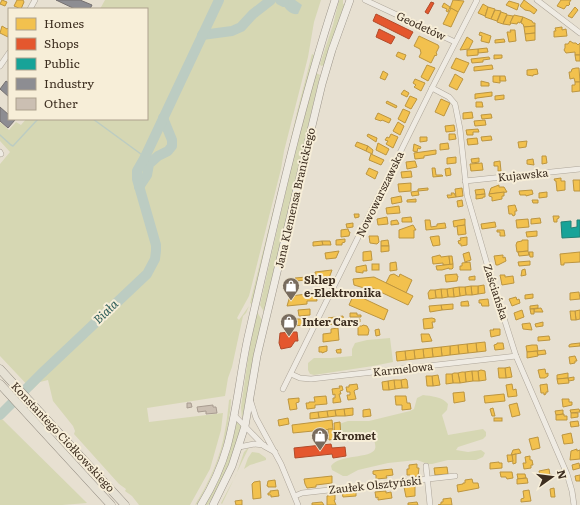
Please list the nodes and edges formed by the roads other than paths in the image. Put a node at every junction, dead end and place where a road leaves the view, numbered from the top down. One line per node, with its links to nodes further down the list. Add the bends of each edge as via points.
1 (335, 0): 9 (main road, Jana Klemensa Branickiego)
2 (350, 0): 11 (main road, Jana Klemensa Branickiego)
3 (366, 0): 7 (street, Geodetów)
4 (477, 0): 7 (street, Nowowarszawska)
5 (537, 0): 6 (street)
6 (580, 33)
7 (455, 42): 12 (street, Nowowarszawska)
8 (8, 54): 10 (street)
9 (315, 65): 11 (main road, via 320,71); 21 (main road, Jana Klemensa Branickiego, via 239,378)
10 (0, 66)
11 (327, 68): 20 (main road, Jana Klemensa Branickiego, via 266,317)
12 (432, 88): 14 (street, Zaściańska, via 450,97 455,104); 17 (street, Nowowarszawska)
13 (580, 169): 14 (street, Kujawska)
14 (465, 181): 15 (street, Zaściańska, via 476,229)
15 (516, 356): 17 (street, Karmelowa, via 311,379); 30 (street, Zaściańska, via 564,468)
16 (0, 369): 32 (main road, Konstantego Ciołkowskiego)
17 (291, 374): 19 (street, Nowowarszawska)
18 (0, 384): 31 (main road, Konstantego Ciołkowskiego)
19 (283, 389)
20 (250, 398): 22 (main road); 25 (street, via 256,418)
21 (234, 415): 22 (street); 33 (main road, via 223,460)
22 (245, 426): 23 (street); 24 (main road)
23 (264, 446): 24 (street, via 254,444); 25 (street)
24 (239, 447): 34 (main road, via 228,478)
25 (275, 452): 29 (street)
26 (426, 466): 28 (street)
27 (455, 476): 28 (street, Zaułek Olsztyński)
28 (427, 479): 29 (street, Zaułek Olsztyński, via 302,493); 36 (street)
29 (295, 496): 35 (street)
30 (574, 502)
31 (111, 505)
32 (125, 505)
33 (201, 505)
34 (213, 505)
35 (298, 505)
36 (430, 505)

